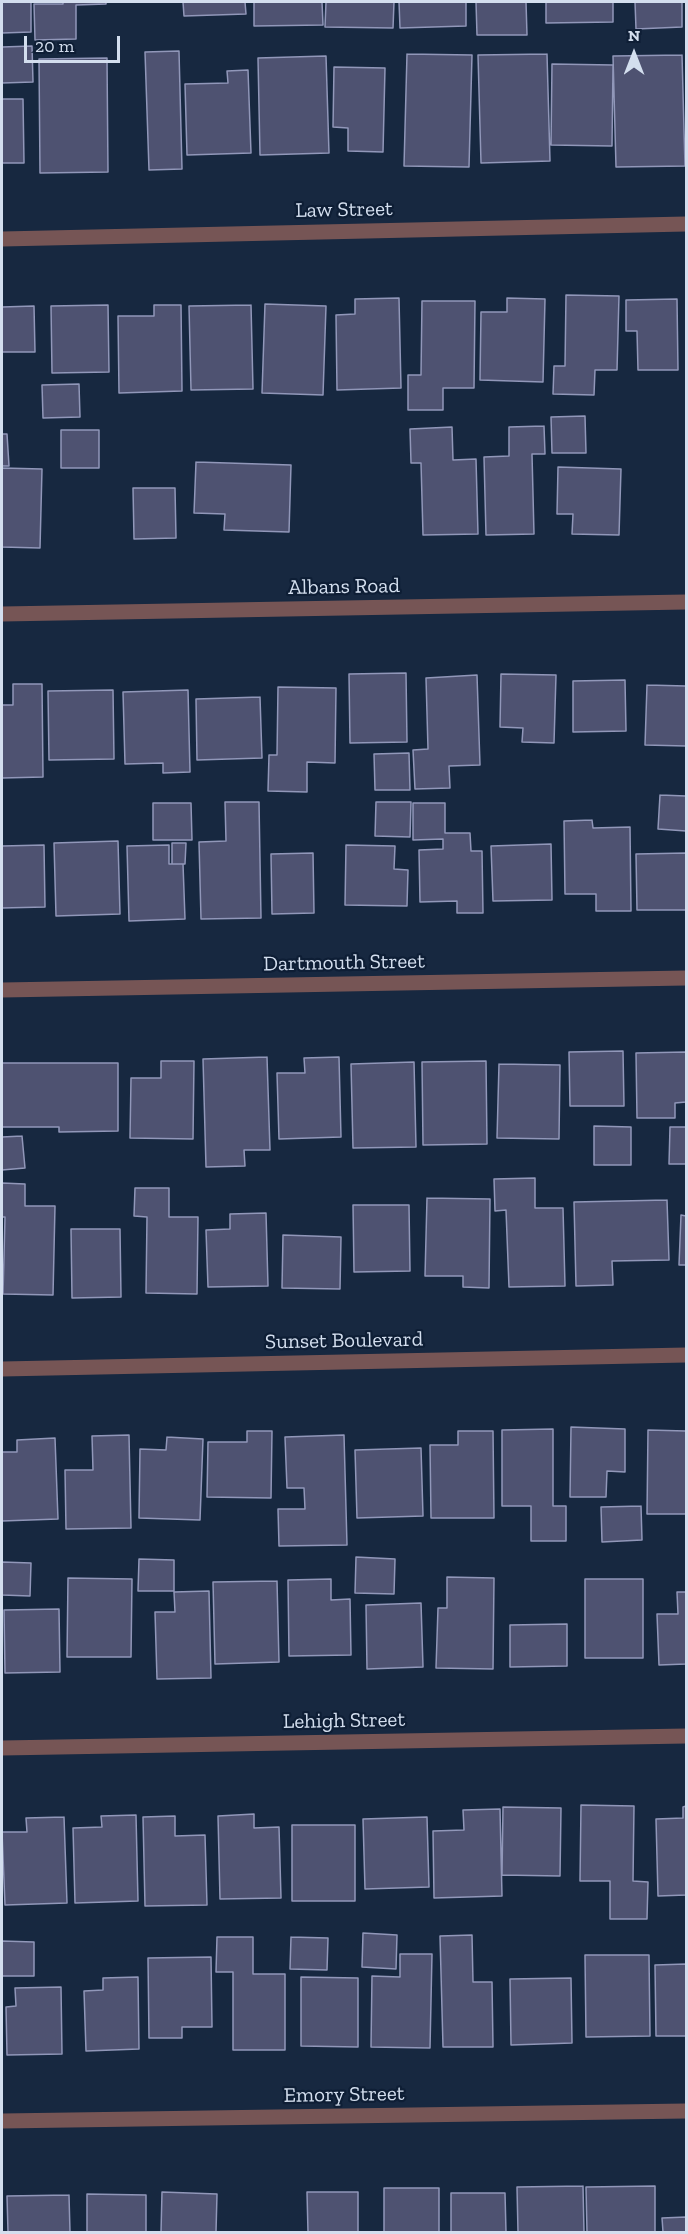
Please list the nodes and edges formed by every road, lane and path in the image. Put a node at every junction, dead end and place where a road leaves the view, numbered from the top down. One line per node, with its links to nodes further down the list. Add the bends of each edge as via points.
1 (687, 224): 2 (street, Law Street)
2 (2, 239)
3 (687, 602): 4 (street, Albans Road)
4 (2, 614)
5 (687, 978): 6 (street, Dartmouth Street)
6 (2, 990)
7 (687, 1355): 8 (street, Sunset Boulevard)
8 (2, 1369)
9 (687, 1736): 10 (street, Lehigh Street)
10 (2, 1748)
11 (687, 2111): 12 (street, Emory Street)
12 (2, 2121)

